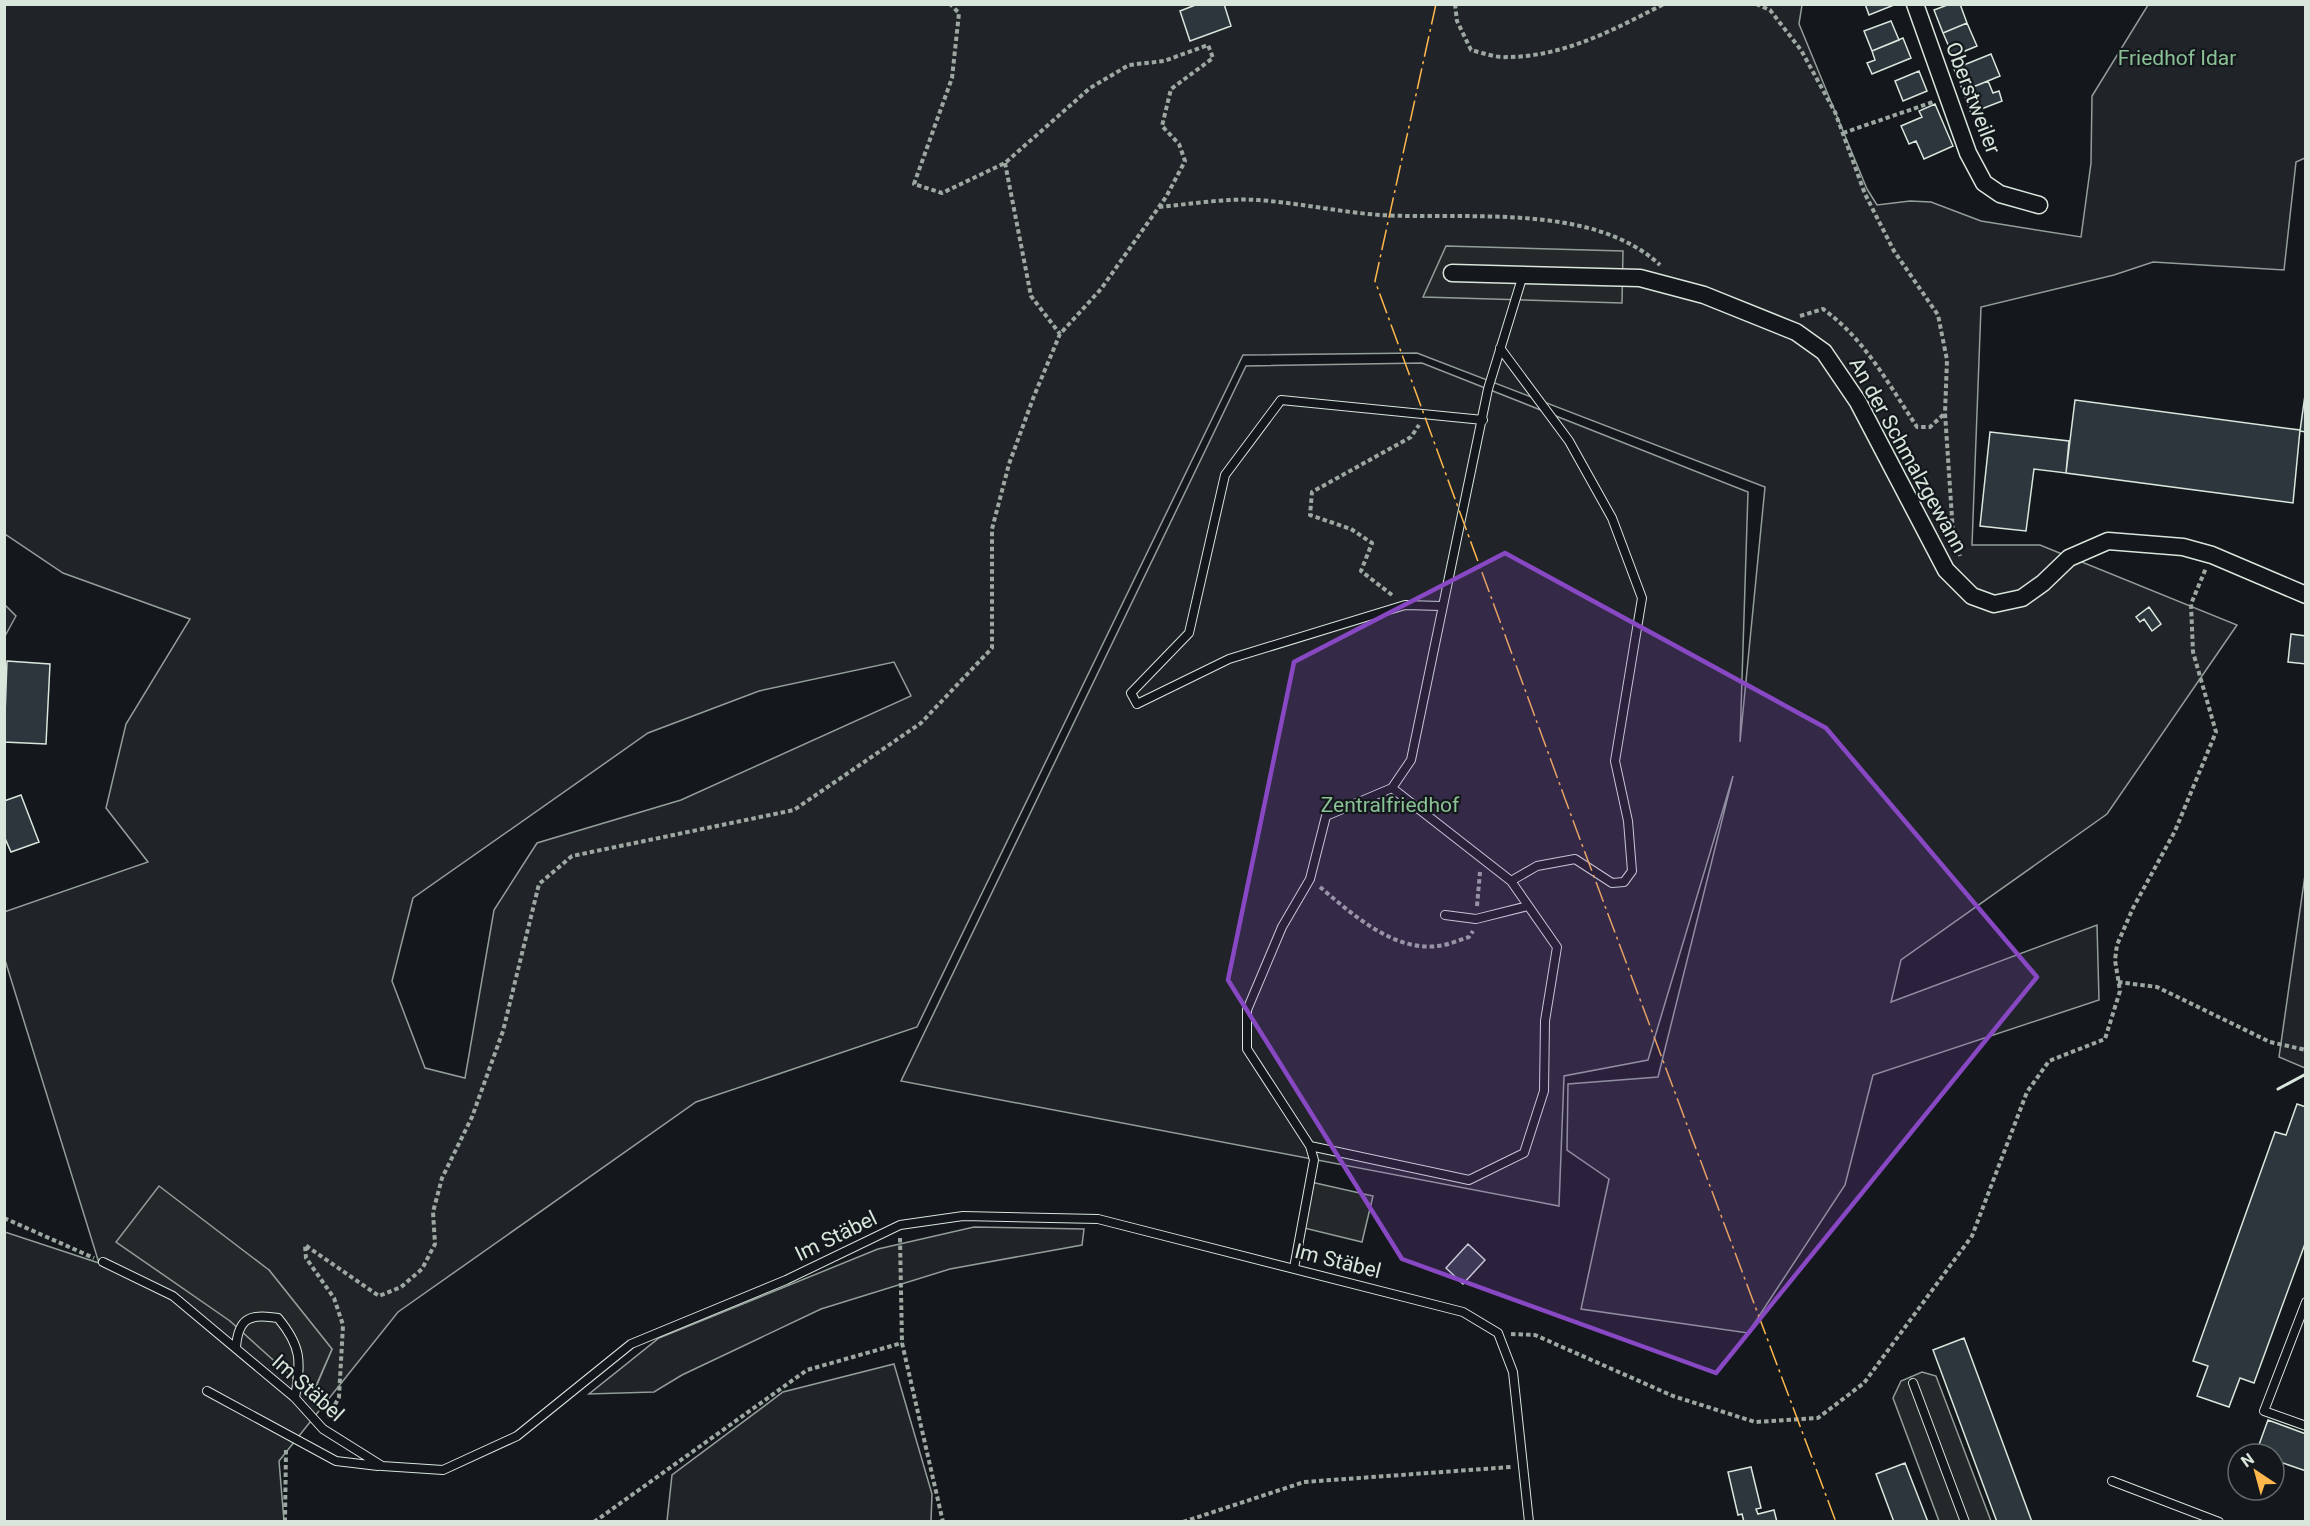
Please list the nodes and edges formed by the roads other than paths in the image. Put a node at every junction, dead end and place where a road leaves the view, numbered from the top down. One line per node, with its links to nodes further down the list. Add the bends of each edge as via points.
1 (1915, 4): 2 (street, Oberstweiler, via 1968,153 1984,183 2000,194)
2 (2039, 206)
3 (1452, 273): 4 (street, An der Schmalzgewann)
4 (1523, 275): 5 (lane); 7 (street, An der Schmalzgewann, via 1640,278 1704,295 1796,332 1824,352 1852,394 1946,570 1972,596 1994,604 2022,597 2069,558 2108,541 2183,547 2212,555)
5 (1500, 348): 6 (lane); 10 (lane, via 1569,441 1612,518 1642,598 1615,761 1628,821 1632,871 1624,882 1612,884 1575,859 1537,866)
6 (1484, 420): 8 (lane); 8 (lane, via 1281,400 1225,475 1189,633 1131,693 1137,704 1229,659 1405,605)
7 (2306, 595)
8 (1441, 606): 9 (lane, via 1411,760)
9 (1392, 788): 10 (lane); 13 (lane, via 1326,816 1310,879 1282,927 1247,1010 1246,1049)
10 (1511, 881): 11 (lane)
11 (1528, 906): 12 (lane, via 1476,919); 13 (lane, via 1557,947 1545,1021 1544,1091 1524,1153 1469,1180)
12 (1445, 915)
13 (1310, 1146): 15 (lane, via 1314,1160)
14 (103, 1262): 17 (lane, Im Stäbel, via 173,1296)
15 (1294, 1268): 22 (lane, Im Stäbel, via 1098,1219 963,1216 900,1225 786,1280 631,1344 517,1436 443,1470); 24 (lane, Im Stäbel, via 1463,1312 1498,1333 1513,1372)
16 (2306, 1302): 21 (lane, via 2264,1411)
17 (236, 1348): 20 (lane, Im Stäbel); 20 (lane, via 237,1331 246,1320 258,1314 278,1318 295,1339 300,1369)
18 (1913, 1383): 25 (lane)
19 (207, 1391): 22 (lane, via 336,1461)
20 (296, 1398): 22 (lane, Im Stäbel, via 323,1429)
21 (2306, 1426)
22 (382, 1466)
23 (2112, 1481): 26 (lane)
24 (1528, 1521)
25 (1965, 1521)
26 (2219, 1521)

